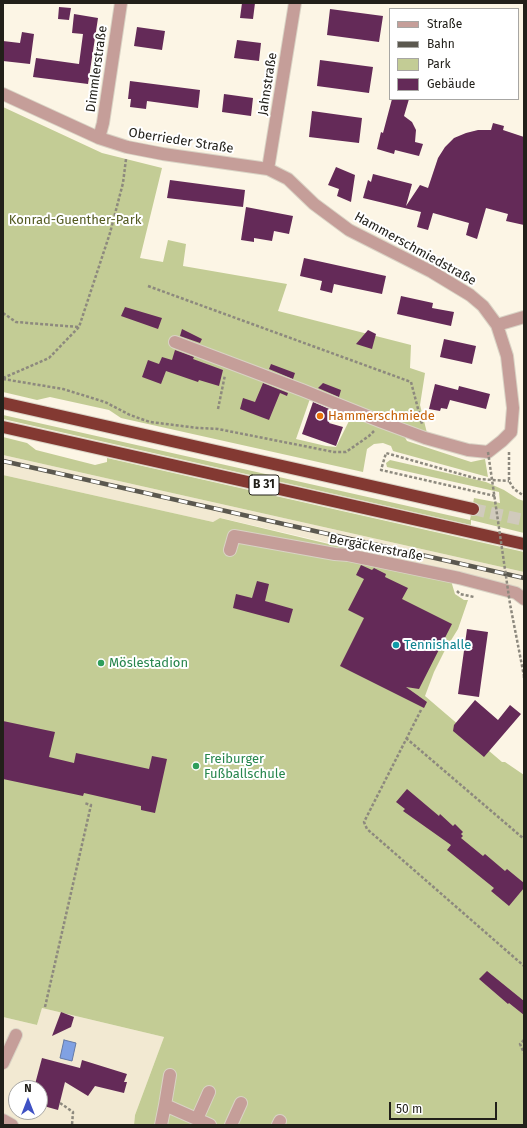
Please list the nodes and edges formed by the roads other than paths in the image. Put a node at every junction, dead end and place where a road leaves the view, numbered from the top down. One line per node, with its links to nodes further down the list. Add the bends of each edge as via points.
1 (121, 3): 4 (street, Dimmlerstraße)
2 (295, 3): 5 (street, Jahnstraße)
3 (3, 94): 4 (street, Oberrieder Straße)
4 (100, 138): 5 (street, Oberrieder Straße, via 127,147 163,154)
5 (268, 169): 7 (street, Hammerschmiedstraße, via 288,180 314,204 349,230 470,294)
6 (524, 317): 7 (street)
7 (497, 325): 8 (street, Hammerschmiedstraße, via 507,356 513,408 511,432 488,452 468,450 425,438)
8 (175, 342)
9 (3, 403): 11 (highway, B 31)
10 (3, 427): 12 (highway, B 31)
11 (473, 509)
12 (524, 544)
13 (230, 550): 14 (street, Bergäckerstraße, via 234,536 348,555 459,578 516,593)
14 (524, 599)
15 (16, 1035): 16 (street)
16 (3, 1063)
17 (170, 1075): 20 (street)
18 (209, 1092): 22 (street)
19 (241, 1103): 26 (street)
20 (165, 1105): 22 (street); 24 (street)
21 (3, 1120): 23 (street)
22 (197, 1120): 25 (street)
23 (12, 1125)
24 (161, 1125)
25 (210, 1125)
26 (231, 1125)

